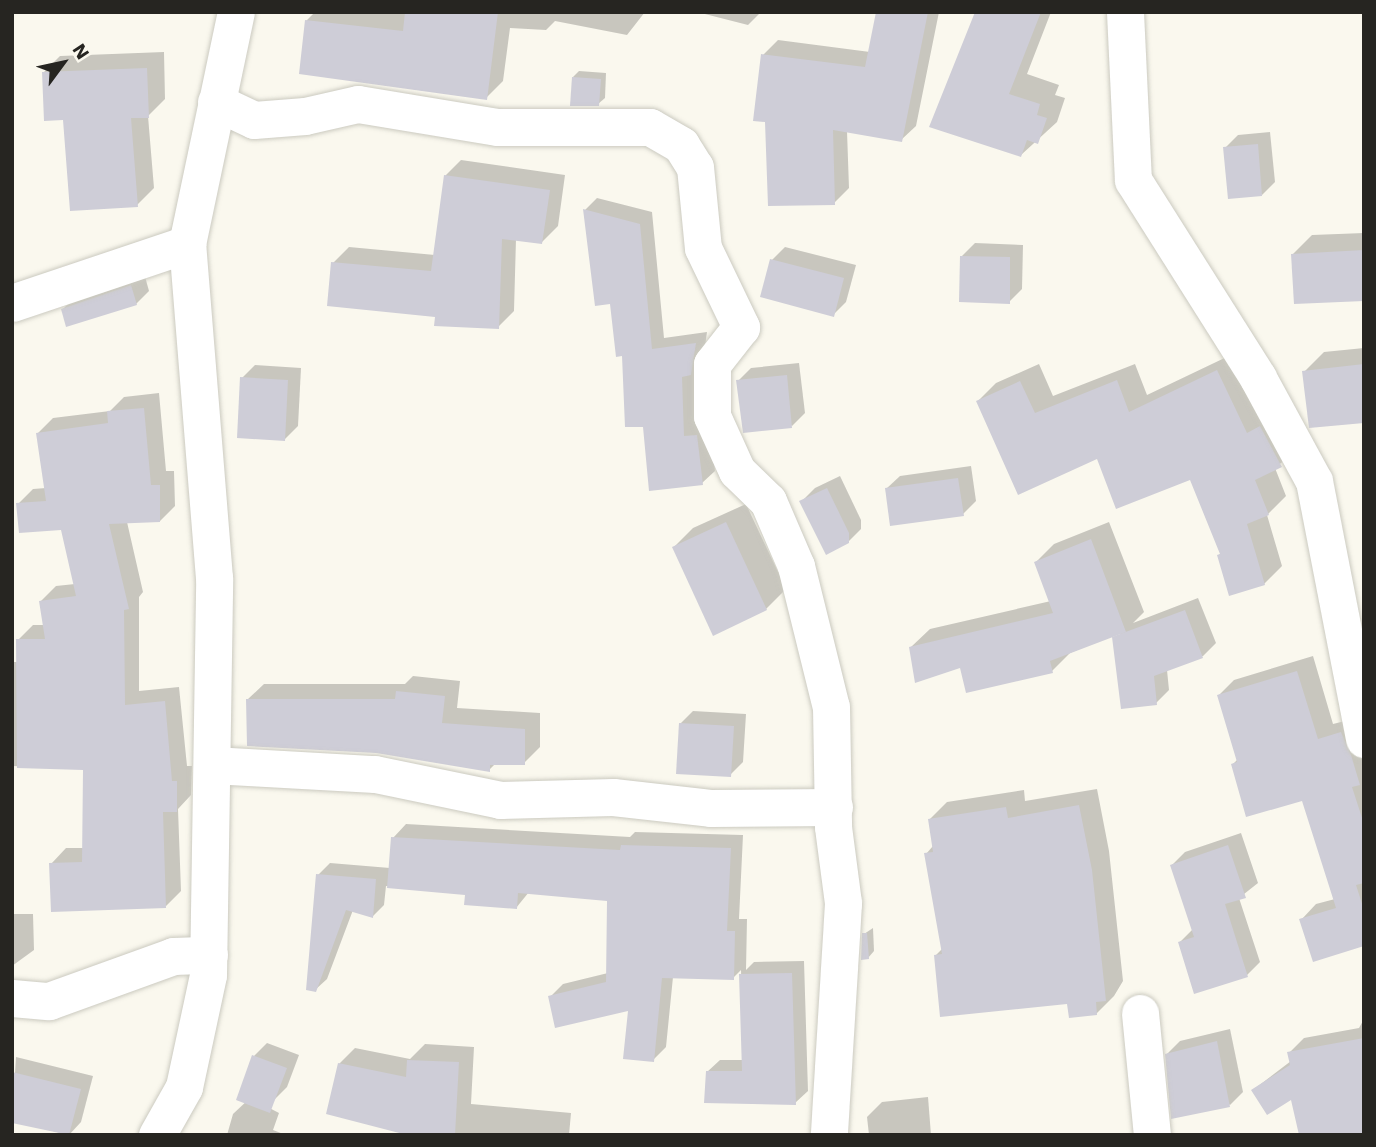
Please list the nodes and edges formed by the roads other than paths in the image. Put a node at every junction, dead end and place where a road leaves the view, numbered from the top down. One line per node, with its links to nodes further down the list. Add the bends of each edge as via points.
1 (236, 12): 3 (street)
2 (1125, 12): 6 (street, via 1133,180 1258,378 1314,481)
3 (216, 102): 4 (street); 8 (street, via 254,120 305,116 358,104 497,127 650,127 681,145 695,167 704,248 741,327 712,364 712,416 737,471 768,501 796,566 831,707)
4 (187, 244): 5 (street); 7 (street, via 214,578)
5 (12, 303)
6 (1364, 739)
7 (212, 765): 8 (street, via 375,774 500,800 613,797 711,808); 9 (street)
8 (834, 807): 13 (street, via 843,903)
9 (209, 955): 10 (street, via 173,956 49,1001); 12 (street, via 184,1087)
10 (12, 998)
11 (1140, 1013): 14 (street)
12 (156, 1135)
13 (829, 1135)
14 (1152, 1135)

